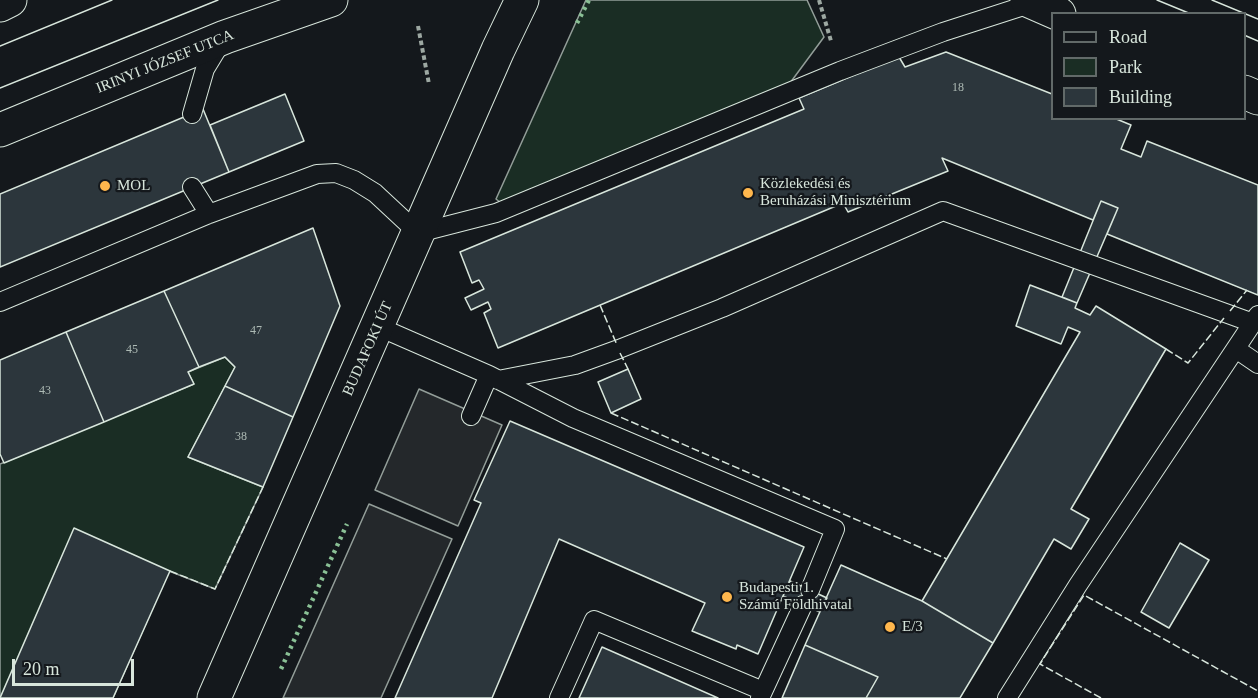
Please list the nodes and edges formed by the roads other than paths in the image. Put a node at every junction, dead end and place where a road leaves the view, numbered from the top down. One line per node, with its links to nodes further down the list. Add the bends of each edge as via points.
1 (10, 0): 4 (street)
2 (331, 0): 6 (street, IRINYI JÓZSEF UTCA)
3 (522, 0): 11 (street, BUDAFOKI ÚT)
4 (0, 4)
5 (1039, 5): 11 (lane, via 943,32 840,71 496,213)
6 (225, 37): 7 (lane, via 205,69); 8 (street, IRINYI JÓZSEF UTCA)
7 (192, 114)
8 (0, 130)
9 (192, 188): 10 (lane)
10 (209, 214): 11 (lane, via 316,174 336,173 375,193); 12 (lane)
11 (417, 233): 14 (street, BUDAFOKI ÚT)
12 (0, 302)
13 (1255, 319): 15 (lane); 17 (lane, via 943,211 722,308 575,366)
14 (378, 327): 17 (lane); 20 (street, BUDAFOKI ÚT)
15 (1236, 349): 16 (lane); 22 (lane)
16 (1258, 364)
17 (494, 377): 18 (lane); 19 (lane, via 573,418 835,529)
18 (471, 416)
19 (762, 694): 21 (lane, via 594,620)
20 (214, 698)
21 (560, 698)
22 (1006, 698)

